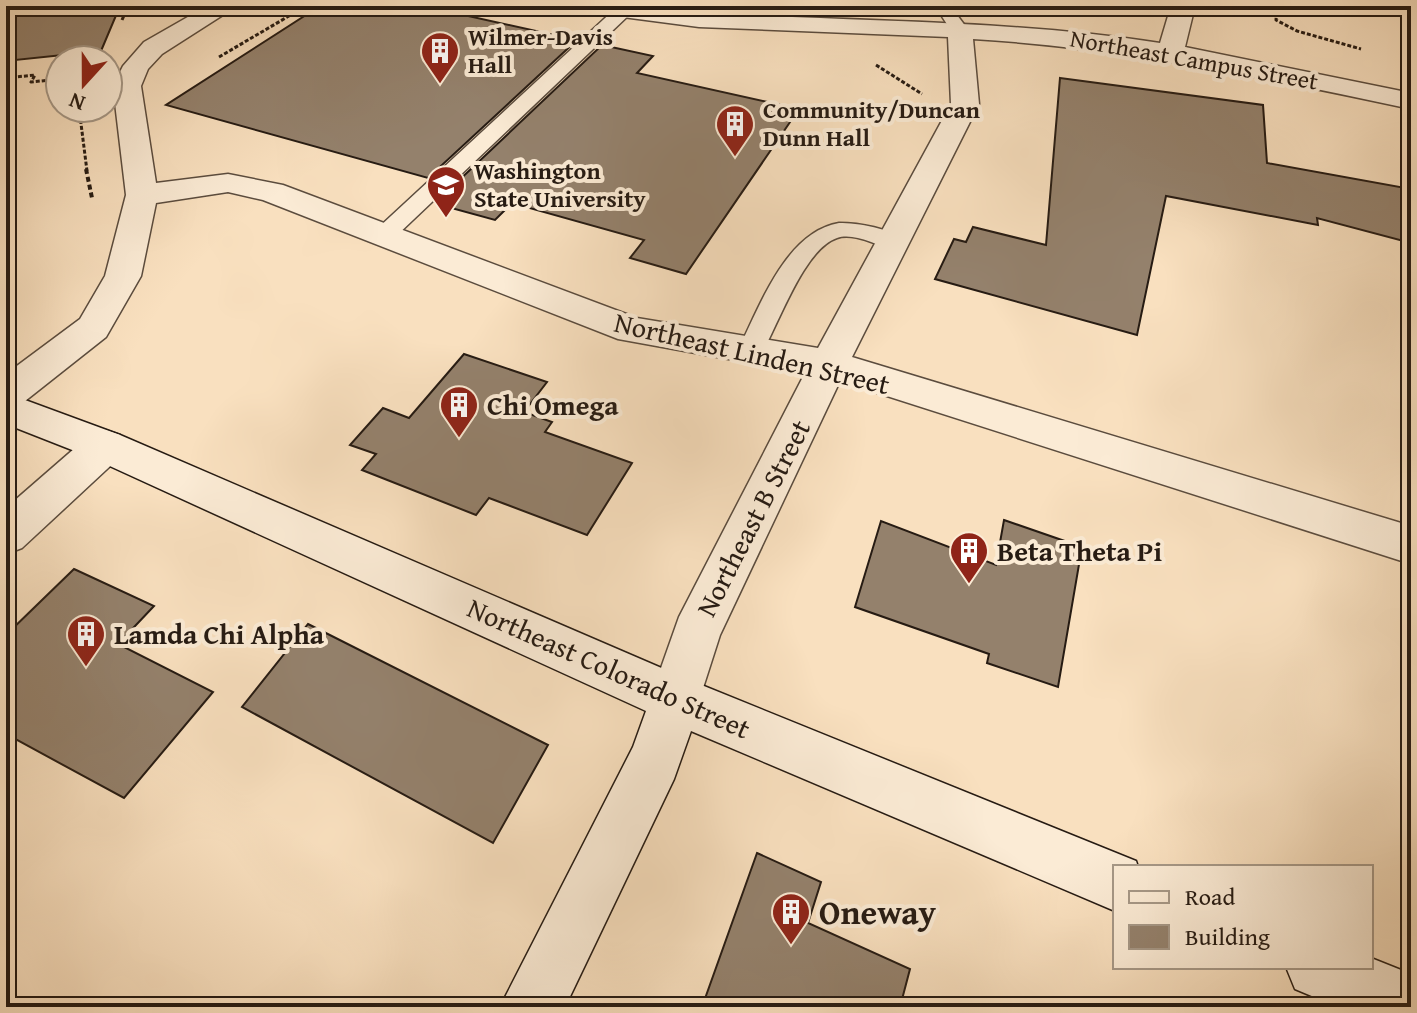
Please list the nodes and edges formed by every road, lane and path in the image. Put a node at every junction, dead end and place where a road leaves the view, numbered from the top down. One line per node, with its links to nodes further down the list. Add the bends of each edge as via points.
1 (225, 6): 15 (street, via 153,48 127,86)
2 (592, 6): 5 (street, Northeast Campus Street)
3 (1183, 6): 7 (street)
4 (1277, 6): 8 (path, via 1276,20 1297,31)
5 (623, 11): 6 (street, Northeast Campus Street, via 691,19); 17 (lane)
6 (954, 18): 7 (street, Northeast Campus Street); 13 (street, Northeast B Street, via 965,104)
7 (1171, 52): 12 (street, Northeast Campus Street)
8 (1371, 52)
9 (870, 61): 13 (path)
10 (6, 78): 11 (path, via 35,75 31,82)
11 (44, 81)
12 (1411, 101)
13 (958, 117): 18 (street, Northeast B Street)
14 (81, 124): 16 (path)
15 (142, 195): 17 (street, Northeast Linden Street, via 228,183 272,192); 21 (street, via 123,276 93,328)
16 (91, 208)
17 (386, 233): 19 (street, Northeast Linden Street, via 631,330)
18 (892, 242): 19 (lane, via 846,230 822,236 783,291); 20 (street, Northeast B Street)
19 (750, 352): 20 (street, Northeast Linden Street)
20 (830, 364): 25 (street, Northeast Linden Street); 26 (street, Northeast B Street, via 696,633)
21 (6, 395)
22 (6, 408): 23 (street, Northeast Colorado Street)
23 (105, 446): 24 (street); 26 (street, Northeast Colorado Street)
24 (6, 535)
25 (1411, 545)
26 (676, 699): 27 (street, Northeast Colorado Street); 30 (street, Northeast B Street, via 655,760)
27 (1113, 881)
28 (1322, 969): 29 (street)
29 (1411, 1006)
30 (532, 1007)

